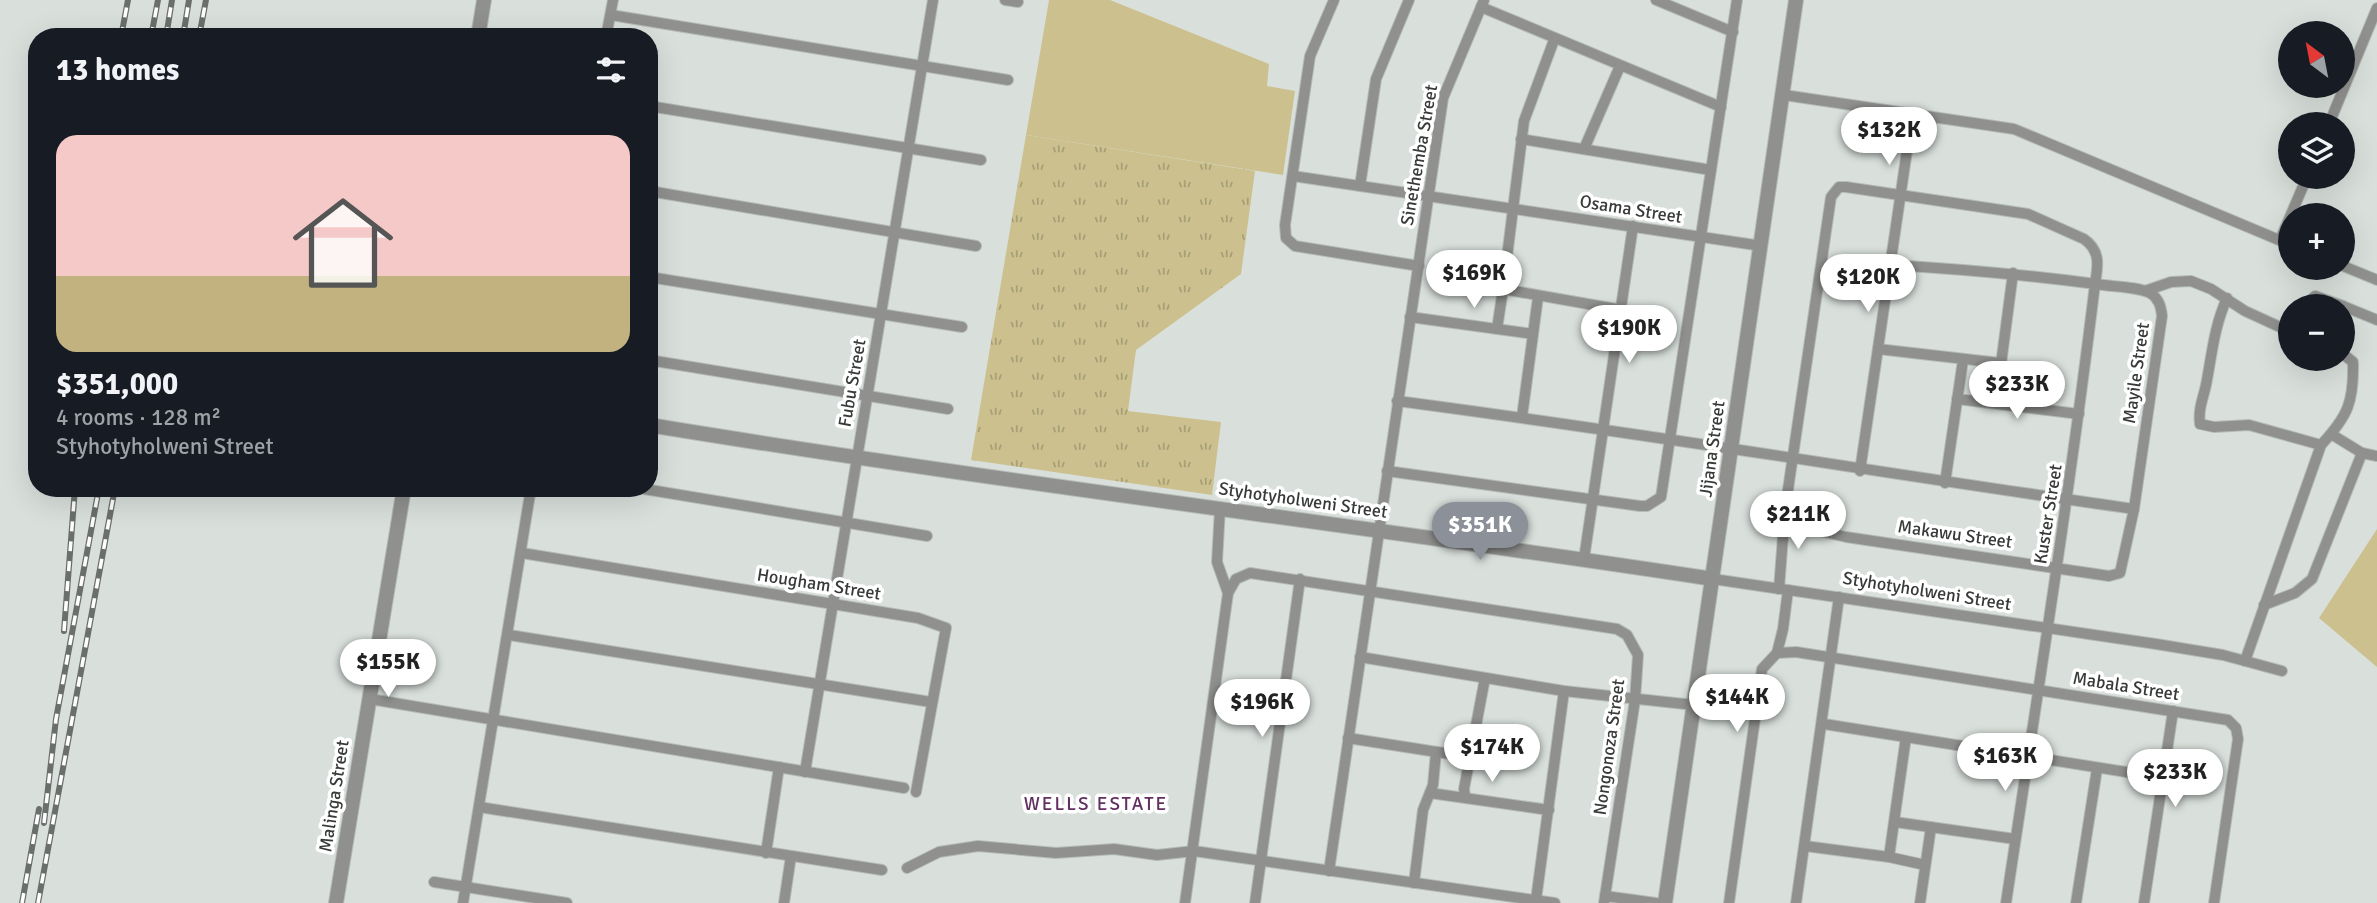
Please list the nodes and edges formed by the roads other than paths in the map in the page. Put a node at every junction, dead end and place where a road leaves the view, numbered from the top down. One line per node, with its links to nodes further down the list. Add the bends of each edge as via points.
1 (484, 0): 14 (street)
2 (613, 0): 13 (street)
3 (933, 0): 18 (street, Fubu Street)
4 (1004, 0): 10 (street)
5 (1334, 0): 31 (street, via 1310,56)
6 (1409, 0): 32 (street, via 1376,79)
7 (1657, 0): 16 (street)
8 (1737, 0): 16 (street, Osama Street)
9 (1796, 0): 21 (street, Jijana Street)
10 (1018, 2)
11 (1483, 3): 17 (street); 35 (street, Sinethemba Street, via 1443,98)
12 (2377, 8): 24 (street)
13 (611, 15): 15 (street); 18 (street)
14 (479, 28)
15 (609, 28)
16 (1733, 32): 23 (street, Osama Street)
17 (1554, 40): 19 (street); 25 (street)
18 (922, 66): 20 (street); 27 (street, Fubu Street)
19 (1620, 66): 23 (street); 28 (street)
20 (1008, 80)
21 (1784, 94): 40 (street, via 2014,129); 42 (street, Jijana Street)
22 (658, 107): 27 (street)
23 (1721, 107): 30 (street, Osama Street)
24 (2334, 112)
25 (1521, 139): 28 (street); 36 (street)
26 (1908, 144): 34 (street)
27 (908, 148): 29 (street); 38 (street, Fubu Street)
28 (1584, 149): 30 (street)
29 (981, 160)
30 (1712, 170): 39 (street, Osama Street)
31 (1293, 176): 32 (street, Osama Street); 44 (street, via 1285,225 1289,242)
32 (1360, 186): 35 (street, Osama Street)
33 (658, 193): 38 (street)
34 (1902, 195): 43 (street); 49 (street, Kuster Street, via 2018,212 2063,228 2096,251); 84 (street, via 1839,187 1831,197)
35 (1429, 196): 36 (street, Osama Street); 44 (street, Sinethemba Street)
36 (1512, 208): 37 (street, Osama Street); 50 (street)
37 (1633, 226): 39 (street, Osama Street); 54 (street)
38 (893, 233): 41 (street); 56 (street, Fubu Street)
39 (1702, 237): 42 (street); 78 (street)
40 (2278, 239)
41 (976, 246)
42 (1762, 246): 80 (street, Jijana Street)
43 (1891, 265): 46 (street); 63 (street)
44 (1419, 266): 57 (street, Sinethemba Street)
45 (2355, 271): 48 (street)
46 (2013, 273): 49 (street); 66 (street)
47 (658, 278): 56 (street)
48 (2377, 280)
49 (2095, 284): 51 (street); 73 (street, Kuster Street)
50 (1503, 289): 52 (street); 61 (street)
51 (2145, 291): 53 (street, via 2191,281); 94 (street, Mayile Street, via 2157,299 2162,316)
52 (1538, 297): 54 (street); 62 (street)
53 (2227, 298): 59 (street); 79 (street, via 2210,352 2200,424 2249,425)
54 (1622, 310): 76 (street)
55 (2355, 311): 58 (street)
56 (881, 315): 60 (street); 68 (street, Fubu Street)
57 (1410, 317): 61 (street); 70 (street, Sinethemba Street)
58 (2377, 320)
59 (2278, 326)
60 (961, 327)
61 (1497, 329): 62 (street)
62 (1533, 334): 74 (street)
63 (1878, 349): 64 (street); 86 (street)
64 (1963, 360): 66 (street); 69 (street)
65 (658, 362): 68 (street)
66 (2000, 363): 71 (street)
67 (2353, 371): 77 (street, via 2344,419)
68 (867, 397): 72 (street); 83 (street, Fubu Street)
69 (1957, 399): 71 (street); 87 (street)
70 (1398, 401): 74 (street); 85 (street, Sinethemba Street)
71 (1996, 402): 73 (street)
72 (948, 409)
73 (2079, 414): 92 (street, Kuster Street)
74 (1522, 417): 76 (street)
75 (658, 426): 83 (street, Styhotyholweni Street)
76 (1604, 430): 78 (street); 91 (street)
77 (2331, 434): 79 (street); 81 (street)
78 (1671, 438): 80 (street); 91 (street, via 1664,489 1656,502 1647,506)
79 (2321, 445): 109 (street)
80 (1732, 447): 84 (street); 103 (street, Jijana Street)
81 (2361, 453): 82 (street); 109 (street, via 2312,579 2295,593)
82 (2377, 456)
83 (856, 459): 93 (street, Styhotyholweni Street); 96 (street, Fubu Street)
84 (1791, 460): 86 (street); 95 (street)
85 (1387, 471): 91 (street); 97 (street, Sinethemba Street)
86 (1860, 471): 87 (street)
87 (1945, 483): 92 (street)
88 (658, 491): 96 (street)
89 (403, 497): 121 (street, Malinga Street)
90 (530, 497): 99 (street)
91 (1592, 499): 100 (street)
92 (2069, 500): 94 (street); 101 (street, Kuster Street)
93 (1220, 508): 97 (street, Styhotyholweni Street); 106 (street, via 1217,562)
94 (2134, 509): 101 (street, Mayile Street, via 2120,573 2109,576)
95 (1785, 510): 101 (street, Makawu Street, via 1818,531); 105 (street)
96 (848, 523): 98 (street); 108 (street, Fubu Street)
97 (1380, 530): 100 (street, Styhotyholweni Street); 104 (street, Sinethemba Street)
98 (927, 536)
99 (522, 552): 108 (street, Hougham Street); 111 (street)
100 (1584, 559): 103 (street, Styhotyholweni Street)
101 (2057, 568): 110 (street, Kuster Street)
102 (1300, 579): 104 (street, Nongonoza Street); 106 (street, Nongonoza Street, via 1250,572 1236,579); 151 (street)
103 (1713, 579): 105 (street, Styhotyholweni Street); 124 (street, Jijana Street)
104 (1371, 589): 114 (street, Sinethemba Street); 122 (street, Nongonoza Street, via 1617,629 1627,635 1638,655)
105 (1784, 589): 107 (street, Styhotyholweni Street); 112 (street)
106 (1228, 593): 147 (street)
107 (1839, 597): 110 (street, Styhotyholweni Street); 113 (street)
108 (833, 604): 118 (street, Fubu Street); 123 (street, Hougham Street, via 918,618 946,628)
109 (2263, 605): 115 (street)
110 (2047, 629): 115 (street, Styhotyholweni Street, via 2156,643); 119 (street, Kuster Street)
111 (509, 635): 118 (street); 126 (street)
112 (1777, 653): 113 (street, Mabala Street); 170 (street, via 1762,668)
113 (1831, 656): 119 (street, Mabala Street); 127 (street)
114 (1360, 657): 117 (street); 129 (street, Sinethemba Street)
115 (2245, 661): 116 (street, Styhotyholweni Street)
116 (2282, 671)
117 (1485, 678): 120 (street); 132 (street)
118 (821, 686): 123 (street); 135 (street, Fubu Street)
119 (2036, 689): 125 (street, Mabala Street); 131 (street, Kuster Street)
120 (1564, 691): 122 (street); 142 (street)
121 (370, 699): 126 (street); 161 (street, Malinga Street)
122 (1635, 700): 124 (street); 159 (street, Nongonoza Street)
123 (931, 702): 138 (street, Hougham Street)
124 (1694, 705): 169 (street, Jijana Street)
125 (2173, 711): 136 (street); 176 (street, Mabala Street, via 2228,720 2238,734)
126 (493, 720): 133 (street); 141 (street)
127 (1824, 724): 128 (street); 146 (street)
128 (1906, 737): 131 (street); 143 (street)
129 (1348, 738): 130 (street); 155 (street, Sinethemba Street)
130 (1436, 752): 132 (street); 139 (street)
131 (2026, 756): 134 (street); 145 (street, Kuster Street)
132 (1469, 757): 140 (street)
133 (779, 768): 135 (street); 148 (street)
134 (2097, 769): 136 (street); 174 (street)
135 (805, 772): 137 (street)
136 (2164, 778): 175 (street)
137 (904, 788)
138 (916, 792)
139 (1430, 793): 140 (street); 157 (street, via 1423,810)
140 (1465, 796): 142 (street)
141 (480, 807): 148 (street); 158 (street)
142 (1549, 810): 160 (street)
143 (1895, 822): 144 (street); 150 (street)
144 (1931, 827): 145 (street); 152 (street)
145 (2015, 839): 173 (street, Kuster Street)
146 (1805, 846): 150 (street); 171 (street)
147 (1194, 852): 151 (street); 153 (street, via 1157,855 1114,849 1056,853 978,846 939,852); 165 (street)
148 (766, 853): 149 (street)
149 (791, 856): 154 (street); 164 (street)
150 (1889, 857): 152 (street)
151 (1262, 860): 155 (street); 166 (street)
152 (1925, 865): 172 (street)
153 (907, 868)
154 (882, 870)
155 (1329, 871): 157 (street)
156 (434, 882): 158 (street)
157 (1414, 883): 160 (street)
158 (466, 887): 162 (street); 163 (street)
159 (1604, 899): 168 (street)
160 (1536, 900): 167 (street)
161 (336, 903)
162 (463, 903)
163 (567, 903)
164 (784, 903)
165 (1185, 903)
166 (1255, 903)
167 (1555, 903)
168 (1656, 903)
169 (1665, 903)
170 (1729, 903)
171 (1796, 903)
172 (1920, 903)
173 (2006, 903)
174 (2076, 903)
175 (2144, 903)
176 (2214, 903)

